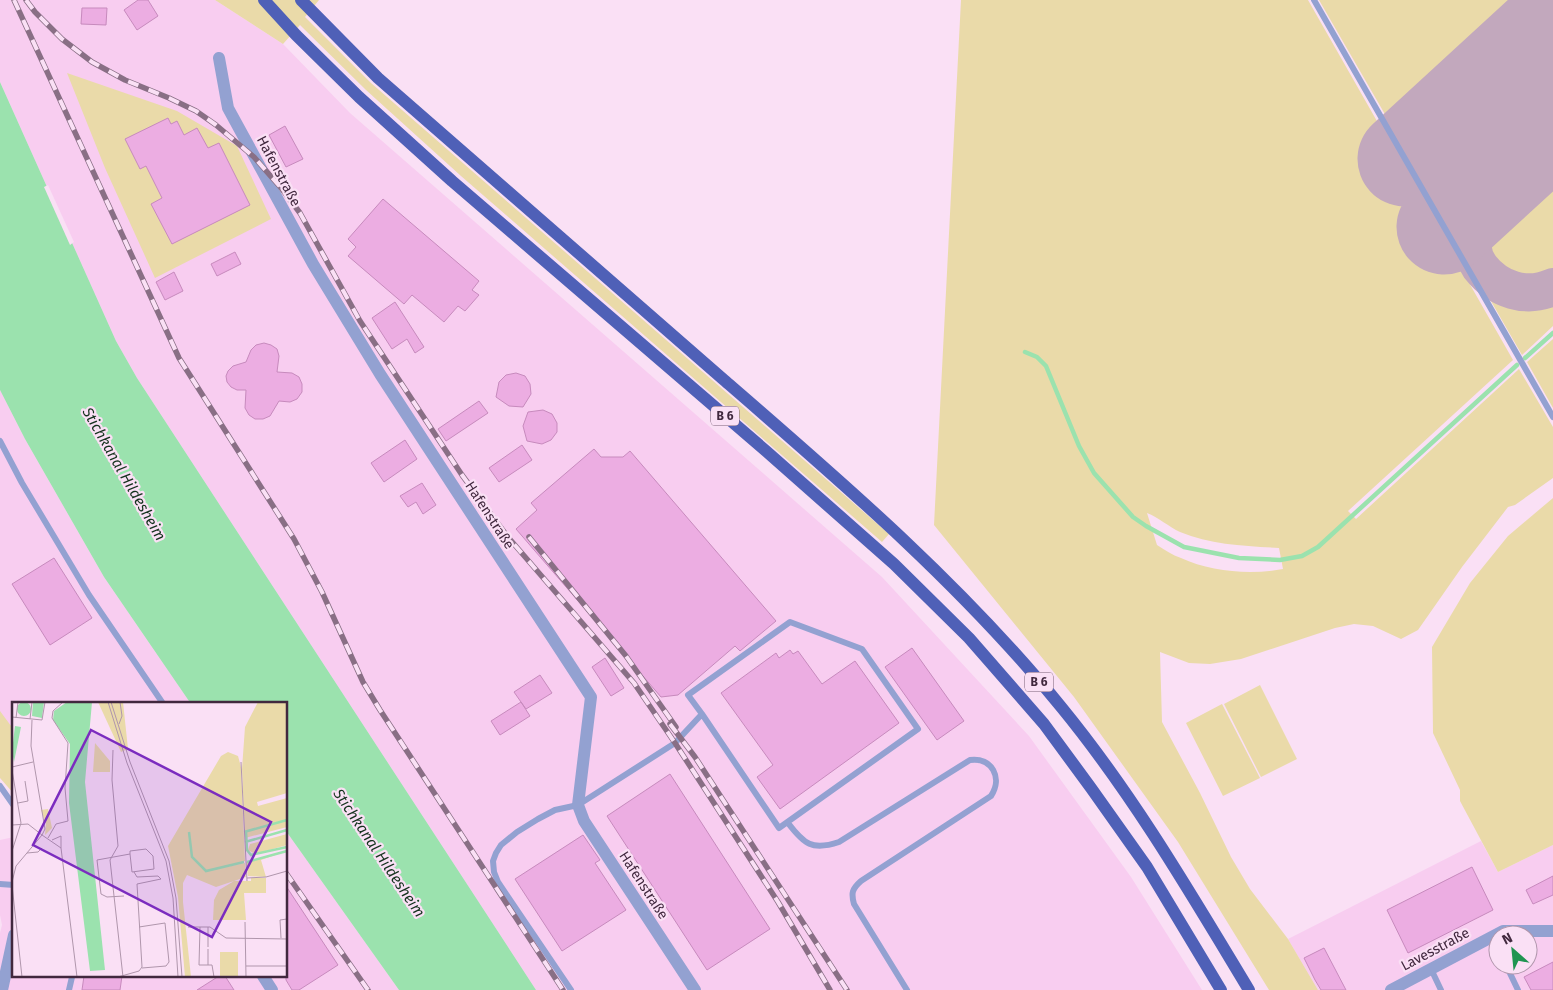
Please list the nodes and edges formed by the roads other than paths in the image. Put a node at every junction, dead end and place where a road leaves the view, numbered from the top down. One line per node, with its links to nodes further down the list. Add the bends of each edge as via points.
1 (264, 0): 25 (main road, B 6, via 366,103 894,564 969,638 1044,724 1091,788 1147,867)
2 (301, 0): 26 (main road, B 6, via 378,78 890,525 988,623 1063,709 1112,774 1168,855)
3 (1314, 0): 5 (lane)
4 (219, 58): 11 (street, Hafenstraße, via 228,108 313,264 380,374 590,697)
5 (1553, 417)
6 (0, 440): 7 (lane, via 89,595)
7 (162, 702)
8 (702, 714): 11 (lane, via 675,743); 12 (lane, via 779,828); 12 (lane, via 688,695 790,622 862,649 918,729)
9 (0, 786): 10 (lane)
10 (12, 803)
11 (578, 805): 22 (lane, via 556,810 517,832 501,845 494,861 498,882); 23 (street, Hafenstraße, via 584,821)
12 (788, 822): 24 (lane, via 800,839 808,844 828,846 970,760 982,761 994,770 996,783 991,796 853,888 854,904)
13 (1538, 931): 14 (street, Lavesstraße)
14 (1553, 931)
15 (1488, 939): 17 (street, Lavesstraße)
16 (12, 944): 20 (street)
17 (1430, 969): 27 (street, Lavesstraße); 28 (lane)
18 (1511, 975): 29 (lane)
19 (264, 978): 21 (street)
20 (2, 990)
21 (272, 990)
22 (571, 990)
23 (695, 990)
24 (908, 990)
25 (1221, 990)
26 (1249, 990)
27 (1391, 990)
28 (1441, 990)
29 (1518, 990)

